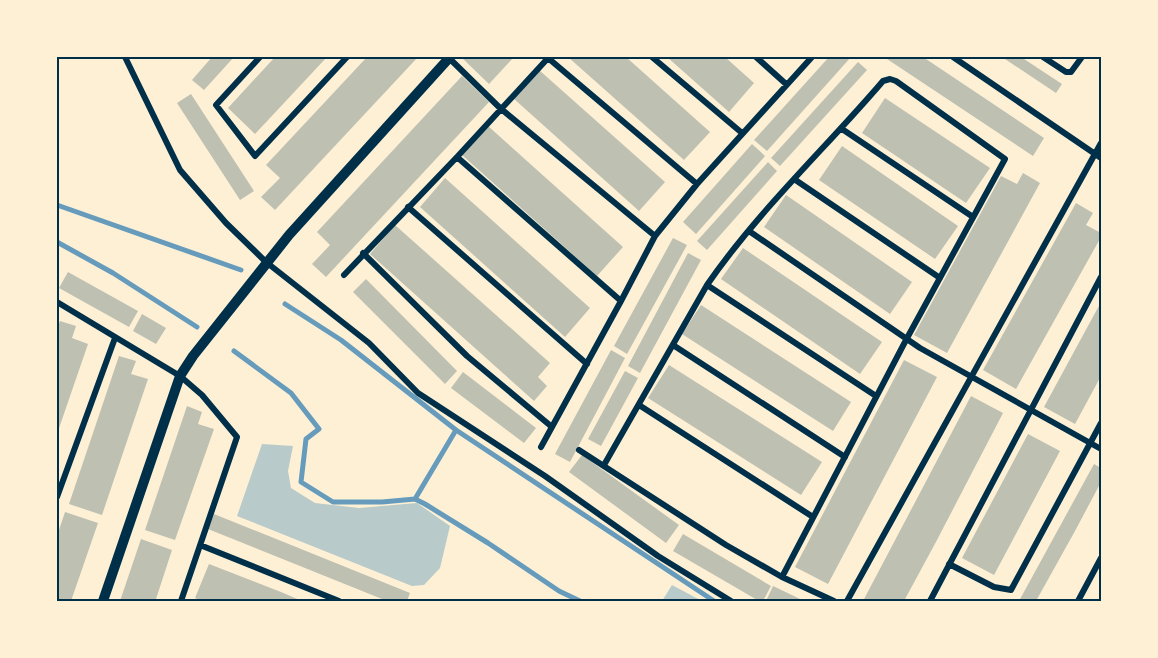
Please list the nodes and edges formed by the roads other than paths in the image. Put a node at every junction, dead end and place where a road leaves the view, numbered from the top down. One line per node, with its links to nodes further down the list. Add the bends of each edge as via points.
1 (125, 57): 27 (street, via 180,170)
2 (260, 57): 3 (street, via 216,105 255,156)
3 (346, 57)
4 (450, 57): 13 (street); 27 (street)
5 (548, 57): 13 (street); 21 (street)
6 (652, 57): 15 (street)
7 (756, 57): 12 (street)
8 (812, 57): 12 (street)
9 (953, 57): 17 (street)
10 (1043, 57): 11 (street, via 1071,72)
11 (1082, 57)
12 (786, 84): 15 (street)
13 (500, 108): 18 (street); 25 (street)
14 (842, 129): 20 (street); 23 (street); 23 (street, via 883,81 896,81 1005,159)
15 (742, 133): 21 (street)
16 (1101, 143): 17 (street)
17 (1095, 154): 19 (street); 39 (street)
18 (457, 157): 22 (street); 33 (street)
19 (1101, 158)
20 (794, 179): 24 (street); 30 (street)
21 (697, 184): 25 (street)
22 (408, 207): 26 (street); 37 (street)
23 (974, 217): 30 (street)
24 (749, 231): 31 (street); 35 (street)
25 (655, 236): 33 (street)
26 (363, 253): 28 (street); 44 (street, via 467,356)
27 (266, 262): 38 (street); 62 (street, via 369,343 418,393)
28 (344, 275)
29 (1101, 277): 42 (street)
30 (940, 278): 35 (street)
31 (706, 285): 36 (street); 40 (street)
32 (57, 302): 34 (street)
33 (621, 302): 37 (street)
34 (115, 338): 38 (street); 51 (street)
35 (906, 340): 39 (street); 40 (street)
36 (673, 345): 41 (street); 49 (street)
37 (587, 364): 44 (street)
38 (180, 376): 53 (street, via 202,395 237,437); 59 (street)
39 (972, 378): 42 (street); 64 (street)
40 (876, 396): 49 (street)
41 (639, 405): 50 (street); 52 (street)
42 (1031, 411): 45 (street); 55 (street)
43 (1101, 423): 45 (street)
44 (552, 427): 46 (street)
45 (1090, 443): 47 (street); 55 (street, via 1011,590 994,587)
46 (541, 447)
47 (1101, 448)
48 (579, 450): 50 (street)
49 (845, 457): 52 (street)
50 (604, 465): 58 (street)
51 (57, 496)
52 (813, 517): 58 (street)
53 (200, 545): 60 (street); 61 (street)
54 (1101, 558): 56 (street)
55 (949, 564): 65 (street)
56 (1094, 572): 57 (street); 66 (street)
57 (1101, 576)
58 (782, 577): 63 (street)
59 (103, 601)
60 (181, 601)
61 (339, 601)
62 (731, 601)
63 (834, 601)
64 (847, 601)
65 (930, 601)
66 (1078, 601)

